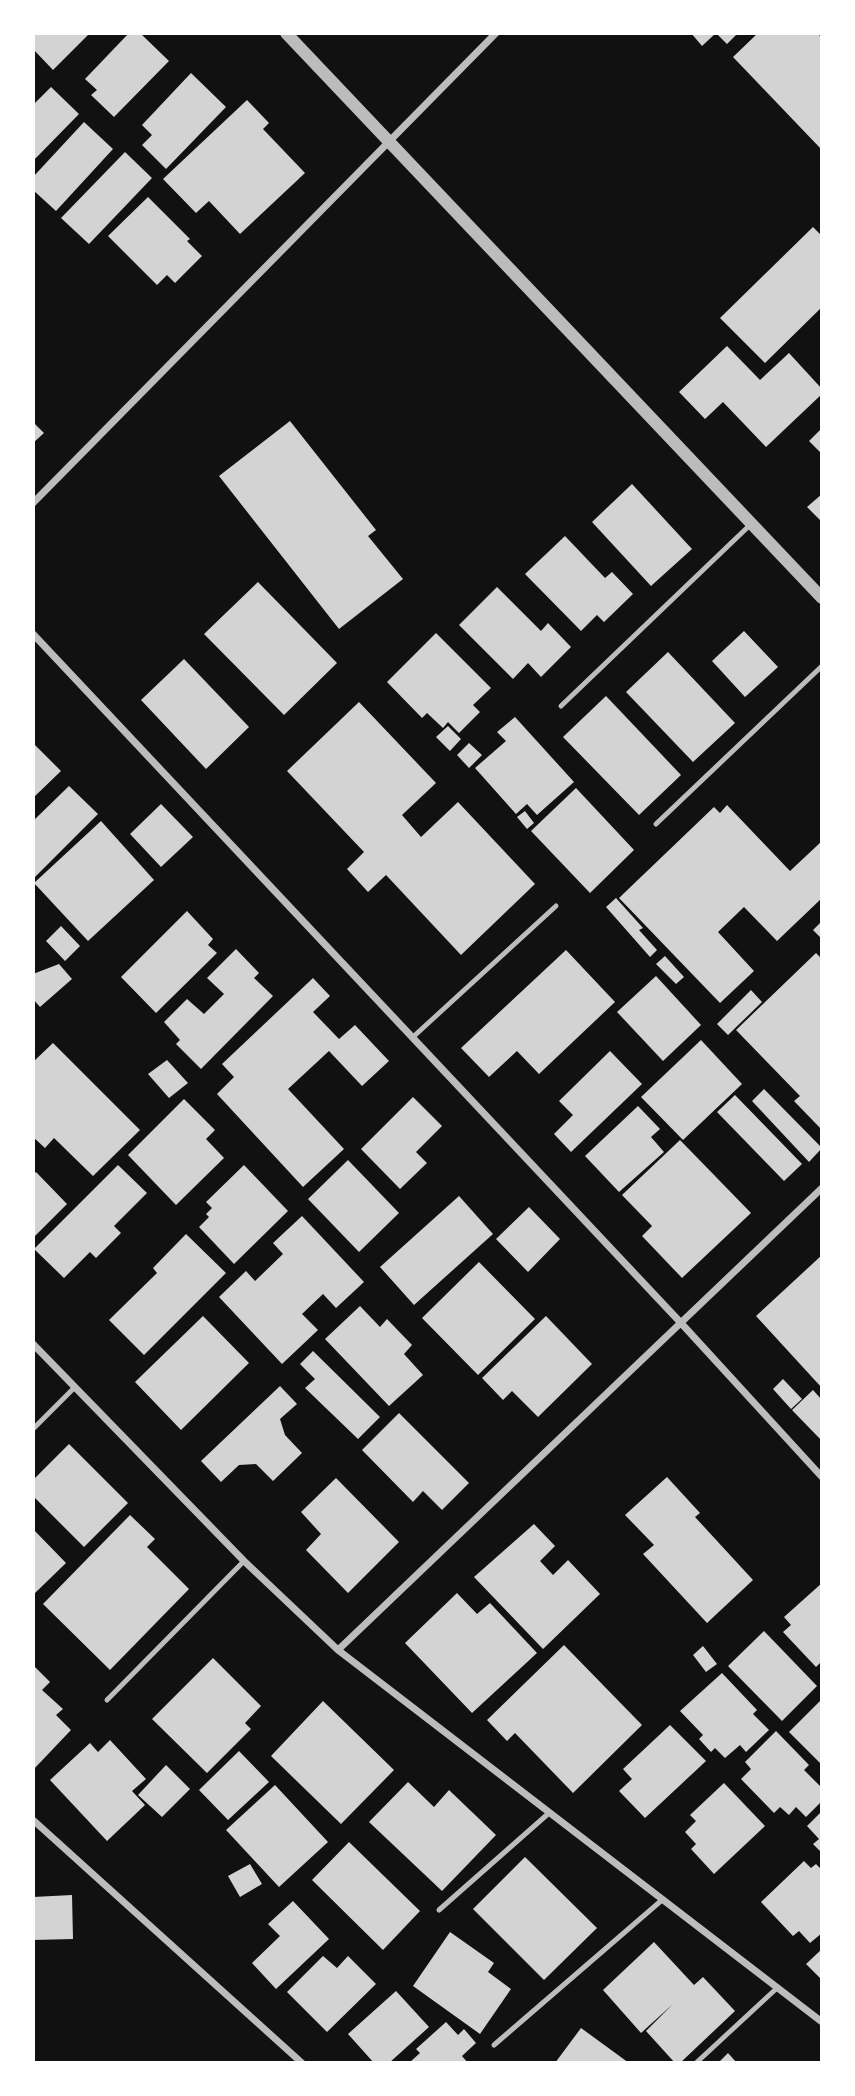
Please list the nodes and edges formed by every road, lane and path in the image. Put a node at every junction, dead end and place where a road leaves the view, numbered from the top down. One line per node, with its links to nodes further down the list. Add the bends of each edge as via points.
1 (286, 33): 3 (street)
2 (496, 33): 3 (street)
3 (389, 141): 4 (street); 5 (street)
4 (33, 503)
5 (751, 523): 6 (street); 9 (lane)
6 (822, 598)
7 (33, 634): 12 (street)
8 (822, 666): 10 (lane)
9 (561, 706)
10 (656, 824)
11 (556, 906): 12 (lane)
12 (413, 1037): 14 (street)
13 (822, 1188): 14 (street)
14 (681, 1323): 18 (street); 20 (street)
15 (33, 1344): 16 (street)
16 (75, 1387): 17 (lane); 19 (street)
17 (33, 1429)
18 (822, 1477)
19 (244, 1561): 20 (street); 21 (lane)
20 (338, 1650): 22 (street)
21 (107, 1700)
22 (549, 1812): 24 (street); 25 (lane)
23 (33, 1820): 29 (street)
24 (662, 1900): 26 (street); 28 (lane)
25 (439, 1910)
26 (777, 1988): 27 (street); 30 (lane)
27 (822, 2022)
28 (494, 2045)
29 (302, 2063)
30 (696, 2063)

